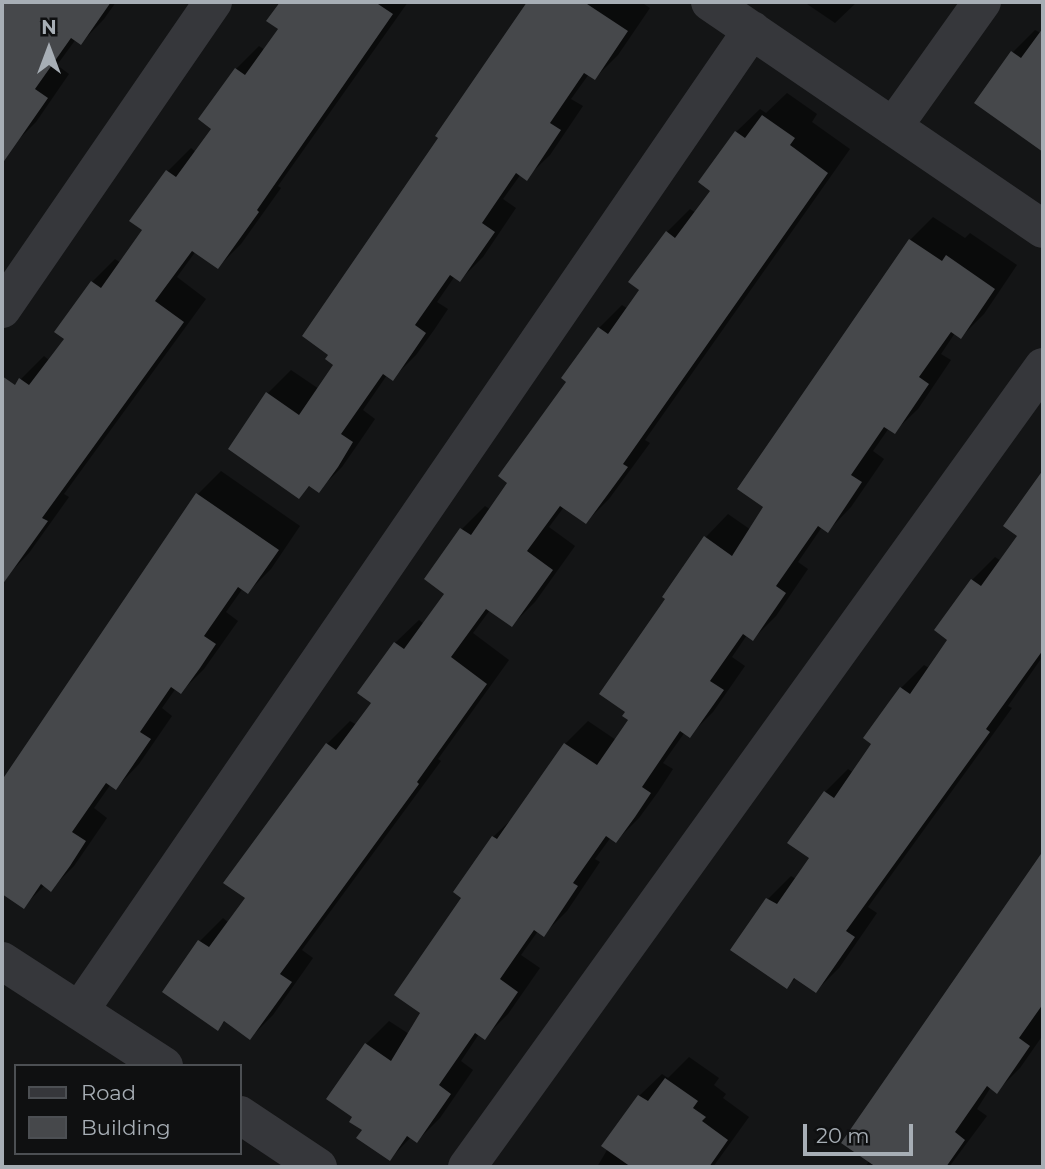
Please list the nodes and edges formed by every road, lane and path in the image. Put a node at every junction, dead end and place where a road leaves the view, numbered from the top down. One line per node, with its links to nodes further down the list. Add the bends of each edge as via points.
1 (213, 2): 7 (street)
2 (710, 2): 4 (street)
3 (982, 2): 5 (street)
4 (752, 30): 5 (street); 10 (street)
5 (893, 127): 6 (street)
6 (1043, 229)
7 (2, 309)
8 (1043, 367): 14 (street)
9 (2, 961): 10 (street)
10 (80, 1010): 11 (street)
11 (161, 1064)
12 (242, 1116): 13 (street)
13 (318, 1167)
14 (467, 1167)

